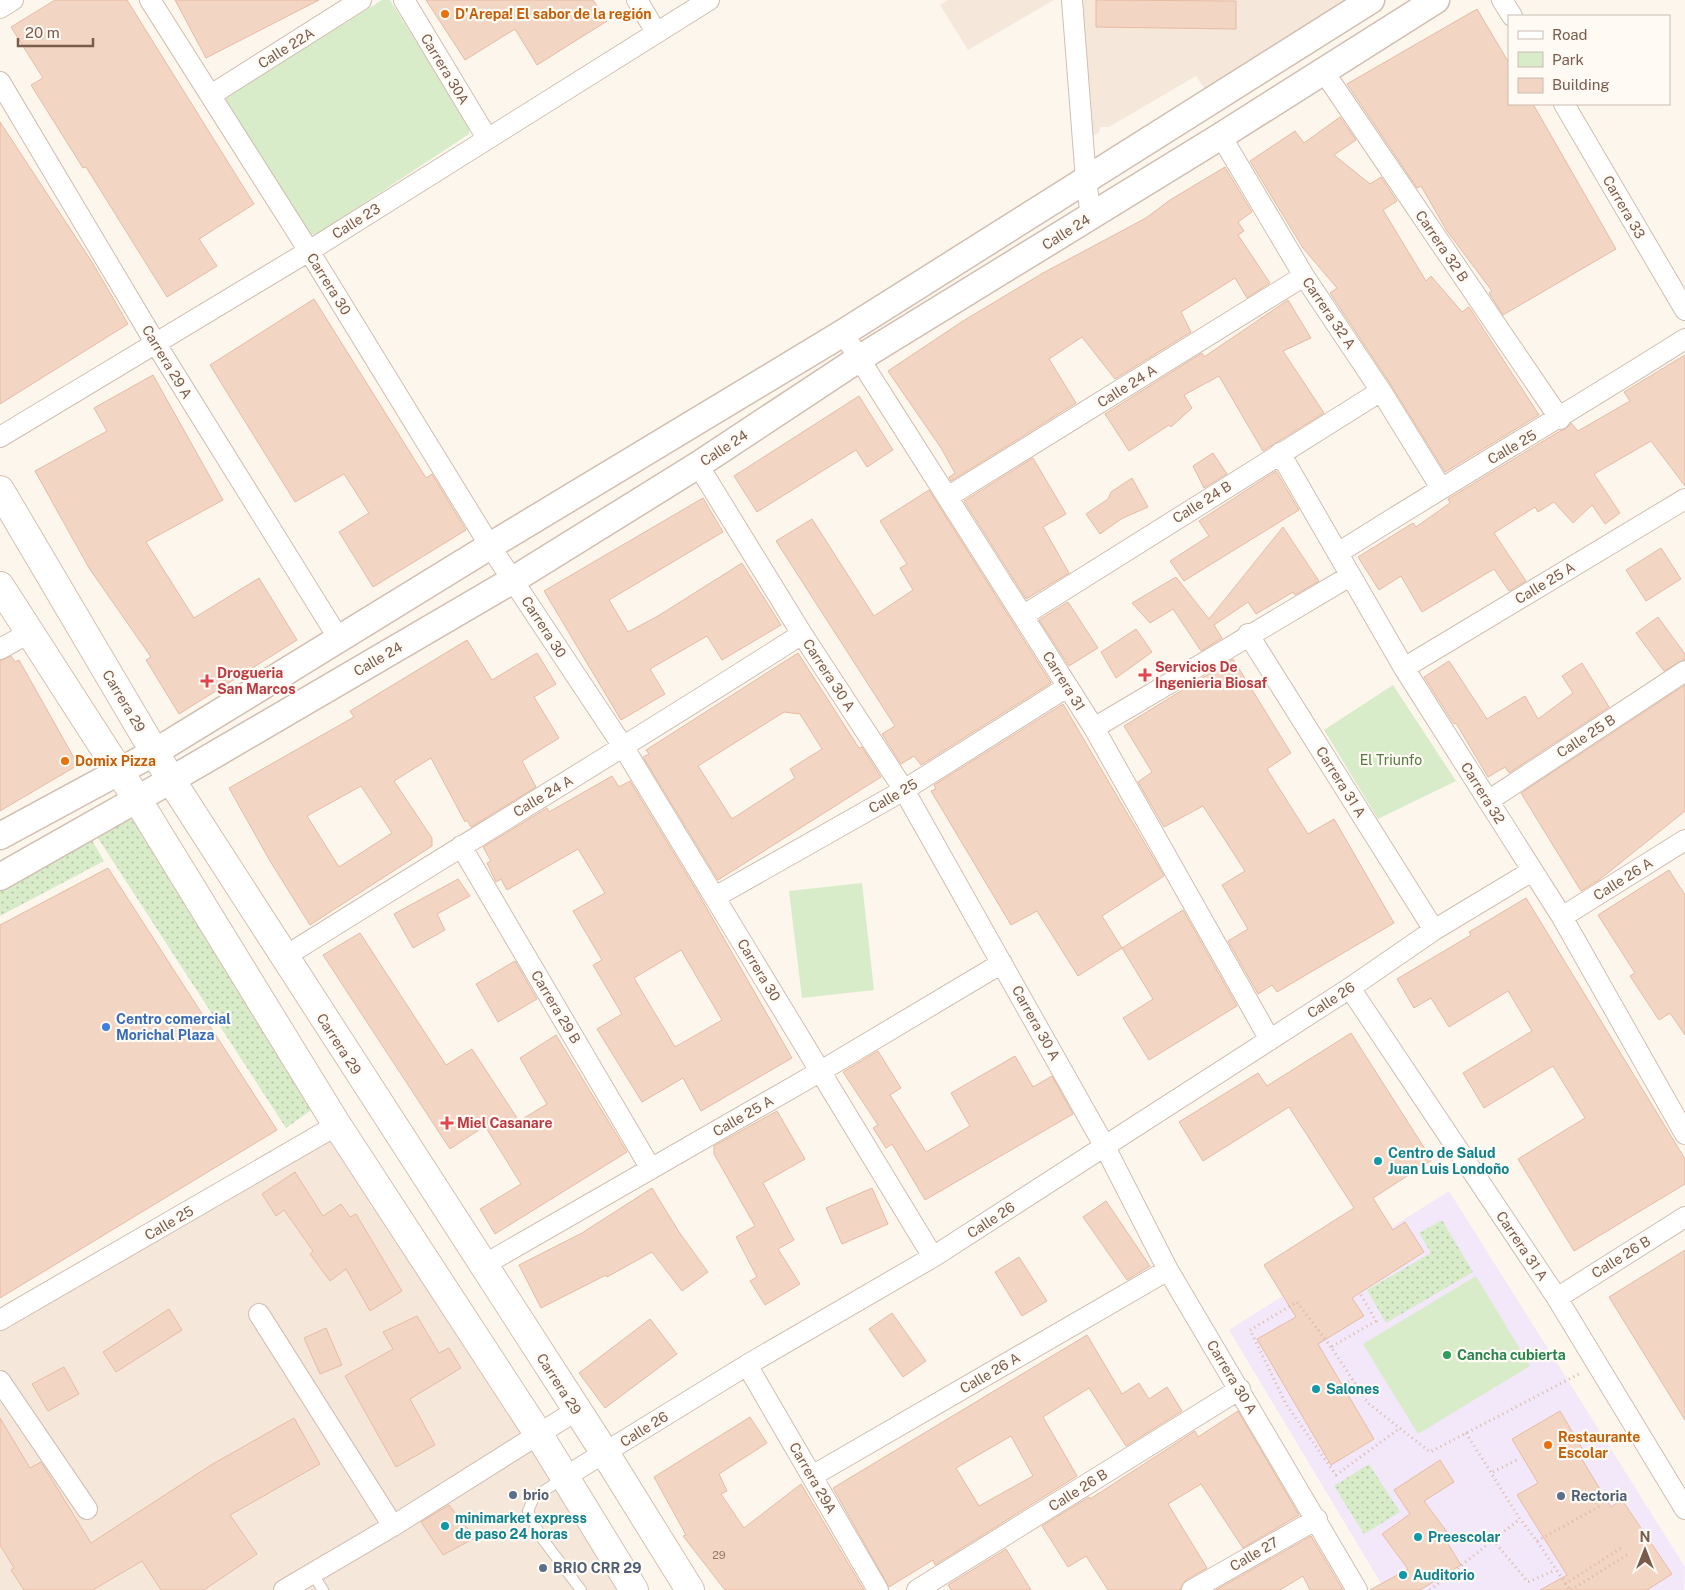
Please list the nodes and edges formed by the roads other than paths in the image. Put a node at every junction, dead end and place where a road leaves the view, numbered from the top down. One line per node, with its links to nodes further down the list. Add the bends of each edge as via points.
1 (13, 0): 11 (street)
2 (150, 0): 16 (street, Carrera 30)
3 (361, 0): 16 (street, Calle 22A)
4 (404, 0): 19 (street, Carrera 30A)
5 (637, 0): 13 (street)
6 (709, 0): 13 (street, Calle 23)
7 (1072, 0): 20 (street)
8 (1371, 0): 20 (street)
9 (1436, 0): 14 (street, Calle 24)
10 (1502, 0): 12 (street)
11 (0, 8)
12 (1511, 15)
13 (656, 32): 19 (street, Calle 23)
14 (1324, 72): 18 (street, Calle 24); 30 (street, Carrera 32 B)
15 (0, 82): 27 (street, Carrera 29 A)
16 (211, 95): 22 (street, Carrera 30)
17 (1565, 105): 24 (street, Carrera 33)
18 (1221, 136): 21 (street, Calle 24); 23 (street, Carrera 32 A)
19 (487, 138): 22 (street, Calle 23)
20 (1086, 180): 21 (street); 25 (street)
21 (1091, 216): 28 (street, Calle 24)
22 (308, 251): 27 (street, Calle 23); 38 (street, Carrera 30)
23 (1304, 276): 29 (street, Carrera 32 A); 36 (street, Calle 24 A)
24 (1685, 310)
25 (843, 333): 28 (street, Carrera 31); 38 (street)
26 (1685, 340): 30 (street, Calle 25)
27 (156, 344): 31 (street, Calle 23); 47 (street, Carrera 29 A)
28 (860, 358): 33 (street, Calle 24); 36 (street, Carrera 31)
29 (1382, 391): 32 (street, Calle 24 B); 34 (street, Carrera 32 A)
30 (1560, 419): 34 (street, Calle 25)
31 (0, 437)
32 (1280, 453): 39 (street, Carrera 32); 43 (street, Calle 24 B)
33 (698, 465): 41 (street, Calle 24); 45 (street, Carrera 30 A)
34 (1441, 488): 39 (street, Calle 25)
35 (0, 490): 54 (main road, Carrera 29)
36 (949, 496): 43 (street, Carrera 31)
37 (1685, 498): 49 (street, Calle 25 A)
38 (490, 546): 41 (street, Carrera 30); 47 (street)
39 (1338, 553): 40 (street, Carrera 32)
40 (1350, 576): 46 (street); 49 (street, Carrera 32)
41 (513, 580): 53 (street, Carrera 30); 56 (street, Calle 24)
42 (0, 586): 44 (main road)
43 (1024, 615): 51 (street, Carrera 31)
44 (29, 633): 48 (street); 55 (main road)
45 (802, 634): 53 (street, Calle 24 A); 57 (street, Carrera 30 A)
46 (1248, 634): 52 (street); 67 (street, Carrera 31 A)
47 (339, 639): 54 (street)
48 (0, 649)
49 (1404, 668): 59 (street, Carrera 32)
50 (1685, 671): 59 (street, Calle 25 B)
51 (1066, 687): 52 (street, Carrera 31); 57 (street, Calle 25)
52 (1094, 728): 71 (street, Carrera 31)
53 (624, 748): 62 (street, Calle 24 A); 65 (street, Carrera 30)
54 (155, 752): 55 (street); 56 (main road, Carrera 29)
55 (118, 771): 58 (main road); 60 (street)
56 (171, 780): 58 (street, Calle 24); 68 (main road, Carrera 29)
57 (904, 790): 65 (street, Calle 25); 69 (street, Carrera 30 A)
58 (137, 799): 64 (street, Calle 24); 73 (main road)
59 (1488, 801): 63 (street, Carrera 32)
60 (0, 836)
61 (1685, 840): 66 (street, Calle 26 A)
62 (461, 846): 68 (street, Calle 24 A); 76 (street, Carrera 29 B)
63 (1532, 871): 66 (street, Carrera 32); 67 (street, Calle 26)
64 (0, 878)
65 (715, 897): 72 (street, Carrera 30)
66 (1562, 917): 74 (street, Carrera 32)
67 (1434, 930): 70 (street, Calle 26)
68 (284, 957): 79 (main road, Carrera 29)
69 (1002, 963): 72 (street, Calle 25 A); 75 (street, Carrera 30 A)
70 (1350, 988): 71 (street, Calle 26); 81 (street, Carrera 31 A)
71 (1270, 1040): 75 (street, Calle 26)
72 (821, 1072): 76 (street, Calle 25 A); 78 (street, Carrera 30)
73 (337, 1125): 83 (street, Calle 25); 88 (main road)
74 (1685, 1134)
75 (1104, 1145): 78 (street, Calle 26); 80 (street, Carrera 30 A)
76 (651, 1169): 79 (street, Calle 25 A)
77 (1685, 1217): 81 (street, Calle 26 B)
78 (933, 1258): 84 (street, Calle 26)
79 (482, 1266): 87 (main road, Carrera 29)
80 (1168, 1270): 86 (street, Carrera 30 A); 90 (street, Calle 26 A)
81 (1557, 1298): 93 (street, Carrera 31 A)
82 (259, 1314): 95 (street)
83 (0, 1320)
84 (748, 1365): 89 (street, Calle 26); 90 (street, Carrera 29A)
85 (0, 1381): 92 (street)
86 (1240, 1389): 94 (street, Carrera 30 A); 102 (street, Calle 26 B)
87 (577, 1410): 88 (street); 89 (main road, Carrera 29)
88 (539, 1435): 91 (main road); 95 (street)
89 (605, 1453): 91 (street, Calle 26); 100 (main road, Carrera 29)
90 (812, 1476): 101 (street, Carrera 29A)
91 (565, 1477): 98 (lane, Calle 26, via 534,1497 528,1511 541,1537); 99 (main road)
92 (87, 1509)
93 (1685, 1509)
94 (1317, 1519): 103 (street, Calle 27); 104 (street, Carrera 30 A)
95 (393, 1526): 96 (street)
96 (318, 1582): 97 (street)
97 (284, 1590)
98 (581, 1590)
99 (634, 1590)
100 (690, 1590)
101 (878, 1590)
102 (917, 1590)
103 (1192, 1590)
104 (1357, 1590)

